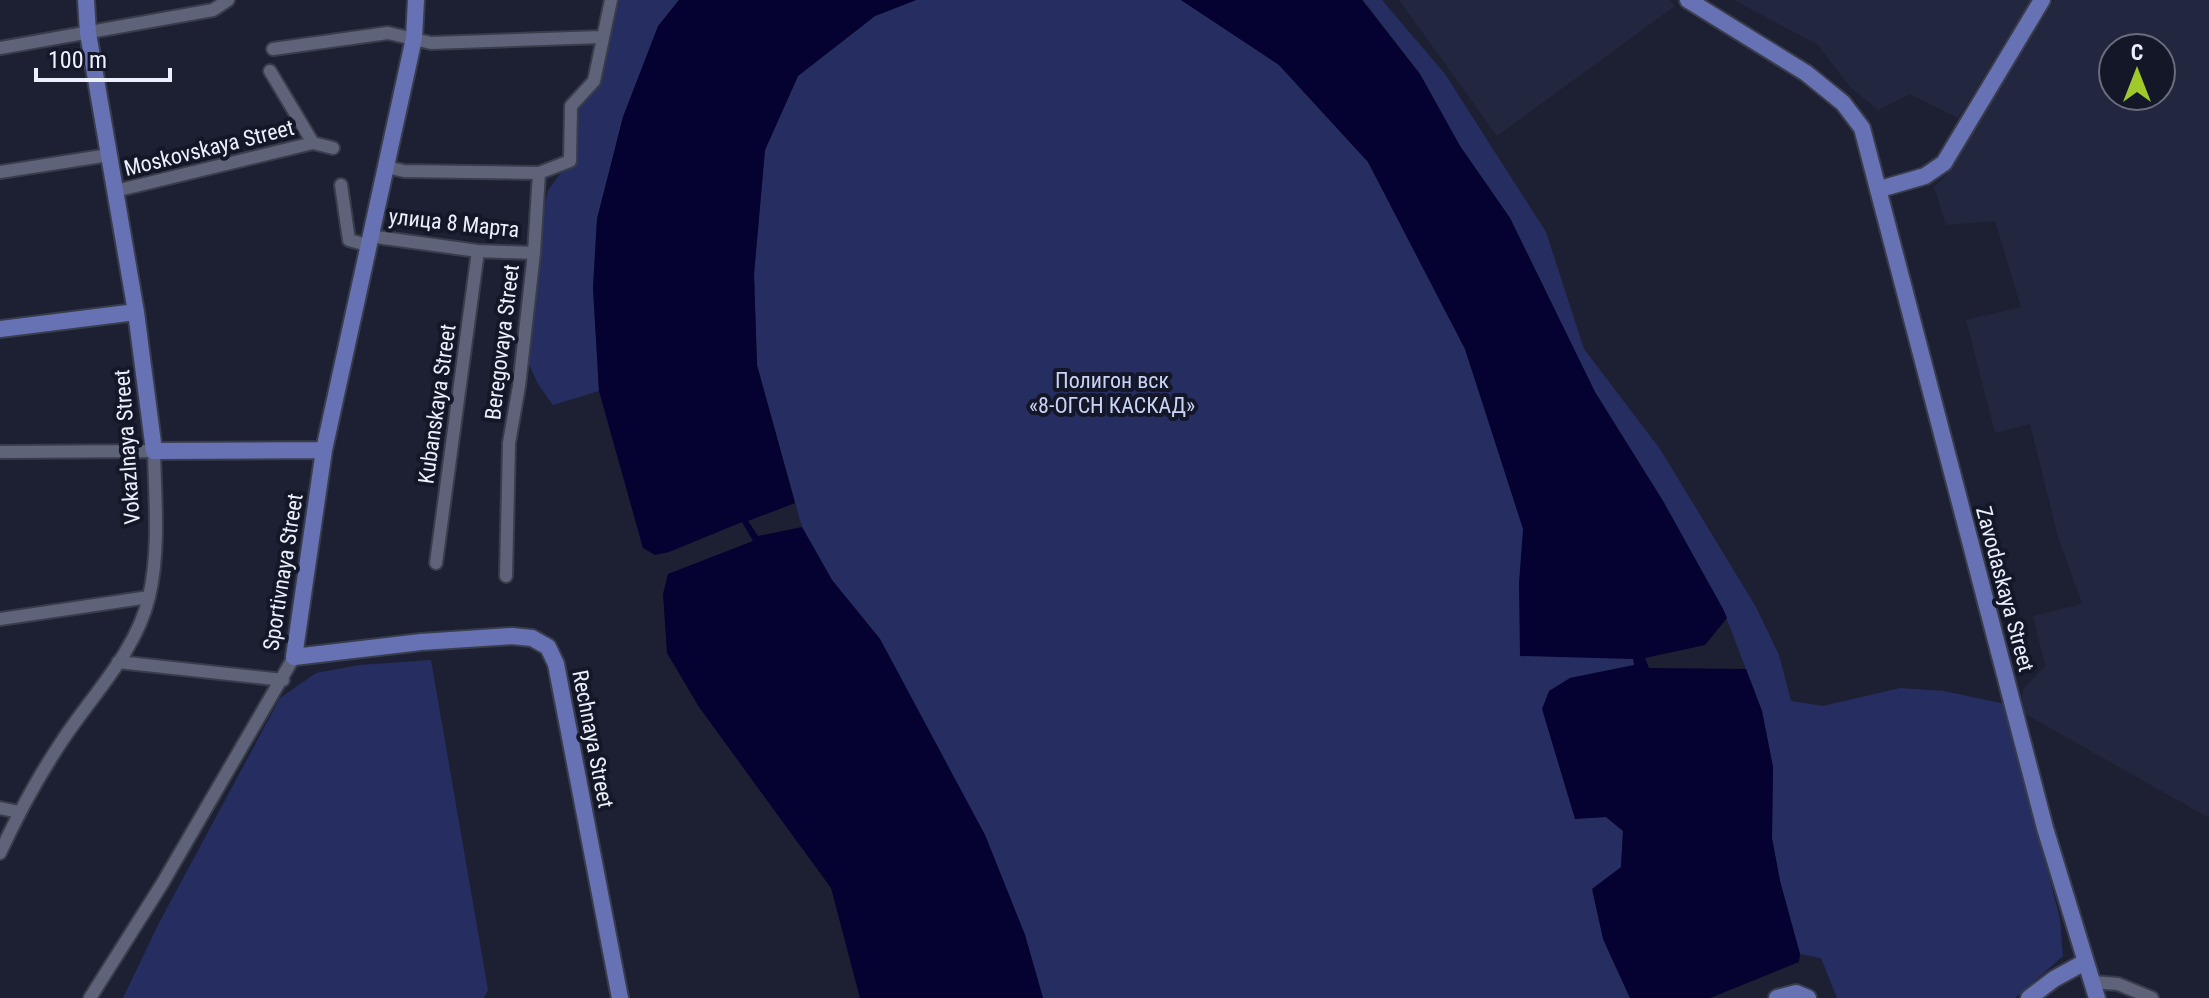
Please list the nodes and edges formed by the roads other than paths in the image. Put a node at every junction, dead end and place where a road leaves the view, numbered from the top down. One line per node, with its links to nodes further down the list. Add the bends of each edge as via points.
1 (86, 0): 7 (main road, Vokazlnaya Street)
2 (228, 0): 7 (street, via 213,10)
3 (416, 0): 9 (main road, Sportivnaya Street)
4 (611, 0): 8 (street)
5 (1688, 0): 20 (main road, Zavodaskaya Street, via 1806,73 1843,103 1862,128)
6 (2042, 0): 20 (main road, via 1944,163 1925,176)
7 (88, 33): 10 (street); 15 (main road, Vokazlnaya Street)
8 (601, 37): 9 (street, via 431,43); 18 (street, via 594,81 571,106 570,161)
9 (414, 38): 11 (street, via 388,33); 16 (main road, Sportivnaya Street)
10 (0, 48)
11 (273, 49)
12 (270, 71): 13 (street)
13 (313, 143): 14 (street); 21 (street, Moskovskaya Street)
14 (333, 148)
15 (109, 155): 17 (street, Moskovskaya Street); 21 (main road, Vokazlnaya Street)
16 (387, 167): 18 (street); 22 (main road, Sportivnaya Street)
17 (0, 172)
18 (539, 173): 24 (street, Beregovaya Street)
19 (341, 185): 22 (street, via 349,240)
20 (1880, 189): 40 (main road, Zavodaskaya Street, via 1982,591)
21 (115, 191): 25 (main road, Vokazlnaya Street)
22 (368, 241): 23 (street, улица 8 Марта); 27 (main road, Sportivnaya Street)
23 (478, 251): 24 (street, улица 8 Марта); 30 (street, Kubanskaya Street)
24 (534, 253): 31 (street, Beregovaya Street, via 509,443)
25 (136, 312): 26 (main road); 28 (main road, Vokazlnaya Street)
26 (0, 329)
27 (324, 450): 28 (main road); 34 (main road, Sportivnaya Street)
28 (154, 451): 29 (street); 32 (street, Vokazlnaya Street, via 156,519)
29 (0, 452)
30 (436, 563)
31 (506, 576)
32 (149, 597): 33 (street); 35 (street, Vokazlnaya Street, via 137,632)
33 (0, 619)
34 (294, 657): 36 (street, Sportivnaya Street); 43 (main road, Rechnaya Street, via 512,636 548,647 556,664)
35 (118, 662): 36 (street); 38 (street, Vokazlnaya Street)
36 (283, 680): 42 (street, Sportivnaya Street)
37 (0, 808): 38 (street)
38 (19, 812): 39 (street, Vokazlnaya Street)
39 (0, 853)
40 (2085, 962): 41 (main road, Zavodaskaya Street); 46 (main road)
41 (2095, 990): 47 (street, via 2118,984)
42 (90, 998)
43 (620, 998)
44 (1777, 998): 45 (main road, via 1796,993)
45 (1808, 998)
46 (2029, 998)
47 (2152, 998)

